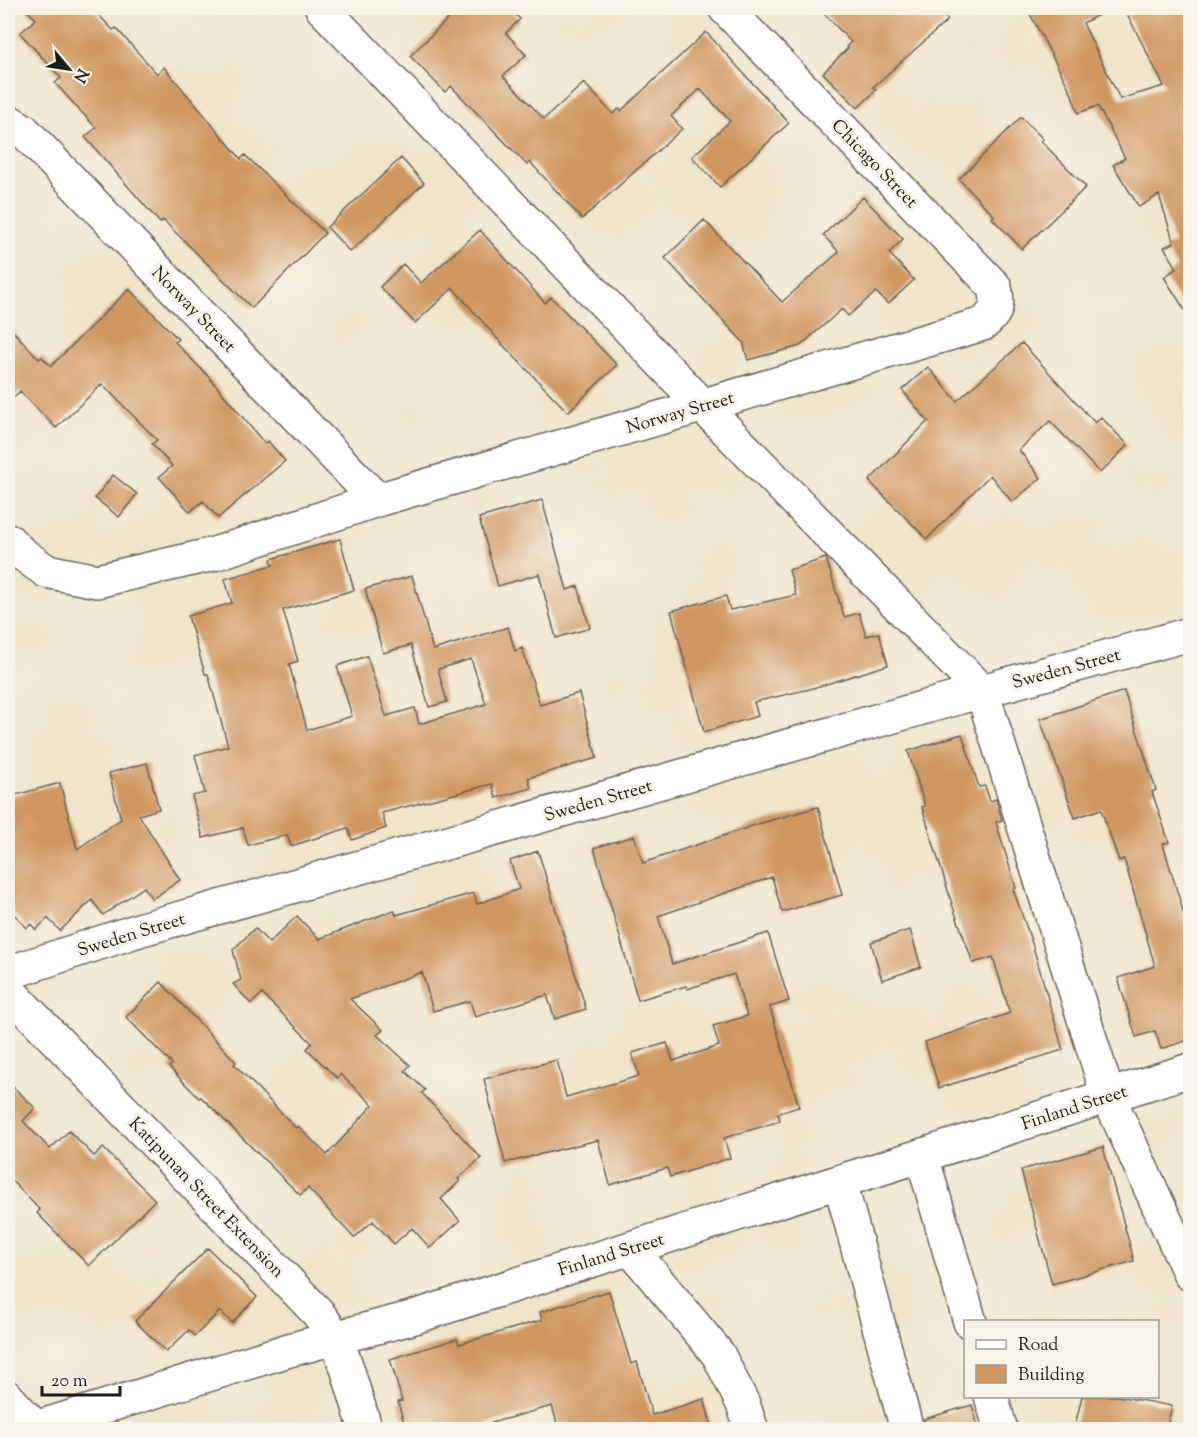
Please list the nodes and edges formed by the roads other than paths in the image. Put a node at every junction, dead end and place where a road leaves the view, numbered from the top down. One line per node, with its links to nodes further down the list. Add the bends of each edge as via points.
1 (725, 8): 4 (street, Chicago Street, via 995,287 994,315)
2 (327, 9): 5 (street)
3 (8, 122): 6 (street, Norway Street, via 23,130)
4 (983, 324): 5 (street, Norway Street)
5 (702, 405): 6 (street, Norway Street); 9 (street)
6 (377, 500): 7 (street, Norway Street, via 214,554 97,581 46,571)
7 (8, 540)
8 (1191, 634): 9 (street, Sweden Street)
9 (982, 691): 10 (street, Sweden Street, via 142,929); 13 (street)
10 (8, 974)
11 (8, 990): 19 (street, Katipunan Street Extension, via 299,1291)
12 (1191, 1070): 13 (street, Finland Street)
13 (1108, 1096): 14 (street, Finland Street); 17 (street)
14 (922, 1156): 15 (street, Finland Street); 18 (street)
15 (840, 1182): 16 (street, Finland Street); 25 (street)
16 (631, 1249): 19 (street, Finland Street, via 411,1318); 24 (street, via 718,1353)
17 (1191, 1274)
18 (968, 1320)
19 (335, 1337): 22 (street, Finland Street); 23 (street, Katipunan Street Extension)
20 (8, 1398): 22 (street)
21 (992, 1398): 26 (street)
22 (34, 1429)
23 (366, 1430)
24 (752, 1430)
25 (907, 1430)
26 (1001, 1430)

